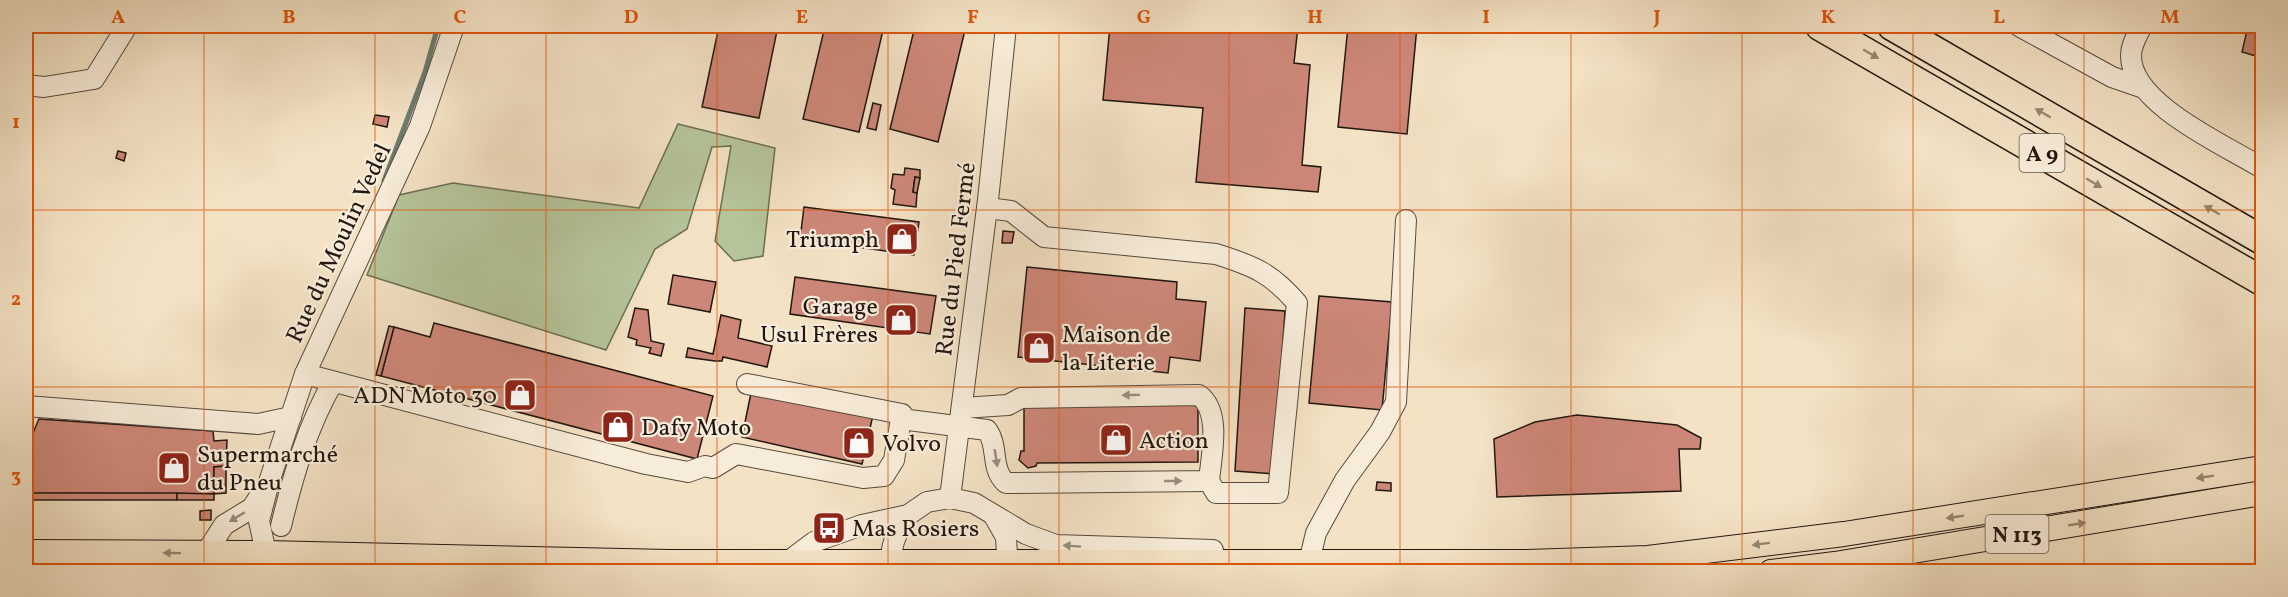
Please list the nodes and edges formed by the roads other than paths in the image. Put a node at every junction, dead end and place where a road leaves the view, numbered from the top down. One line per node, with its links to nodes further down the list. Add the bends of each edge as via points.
1 (128, 26): 8 (street, via 94,79 44,87)
2 (454, 26): 15 (street, Rue du Moulin Vedel, via 420,126)
3 (1006, 26): 11 (street, Rue du Pied Fermé)
4 (1820, 26): 14 (highway, A 9, one-way to 14)
5 (1892, 26): 13 (highway, A 9, one-way to 5)
6 (2019, 26): 9 (street, via 2112,77)
7 (2142, 26): 9 (street, via 2131,55)
8 (26, 85)
9 (2141, 87): 10 (street, via 2166,110)
10 (2262, 168)
11 (987, 208): 20 (street, Rue du Pied Fermé); 23 (street, via 1011,211 1044,237 1216,254 1276,279 1297,303 1278,494 1215,493)
12 (1406, 220): 35 (street, via 1396,402 1316,533)
13 (2262, 240)
14 (2262, 281)
15 (305, 374): 16 (street); 19 (street, Rue du Moulin Vedel)
16 (333, 382): 21 (street, via 687,472 705,466 713,468 736,454 863,477 884,476 894,460); 29 (street, via 293,475)
17 (747, 384): 21 (street, via 902,414)
18 (26, 406): 19 (street, via 258,424)
19 (291, 417): 24 (street, Rue du Moulin Vedel)
20 (961, 417): 21 (street); 23 (street, one-way to 23, via 987,430 994,440 994,458 1000,478 1006,483); 23 (street, one-way to 20, via 1212,421 1208,404 1199,395 1021,398); 26 (street, Rue du Pied Fermé)
21 (901, 419)
22 (2262, 468): 35 (main road, N 113, one-way to 35, via 1844,534 1648,558)
23 (1209, 481)
24 (269, 482): 31 (street, Rue du Moulin Vedel, one-way to 31, via 252,508 224,525); 32 (street, Rue du Moulin Vedel, via 260,521)
25 (2262, 493): 40 (main road, N 113, one-way to 25)
26 (950, 498): 27 (street, via 974,503); 28 (street, via 927,502)
27 (994, 516): 34 (street, one-way to 27, via 1226,550 1056,545); 37 (street, via 1006,537)
28 (905, 519): 33 (street, via 841,546); 36 (street, via 895,534)
29 (280, 526)
30 (26, 552): 31 (main road, N 113, one-way to 30)
31 (206, 553): 32 (main road, N 113)
32 (266, 553): 33 (main road, N 113, via 669,562)
33 (785, 559): 36 (main road, N 113)
34 (1254, 562): 35 (main road, N 113); 37 (main road, N 113)
35 (1310, 562)
36 (891, 566): 37 (main road, N 113)
37 (1009, 567)
38 (26, 571): 39 (main road)
39 (135, 572)
40 (1771, 572)

